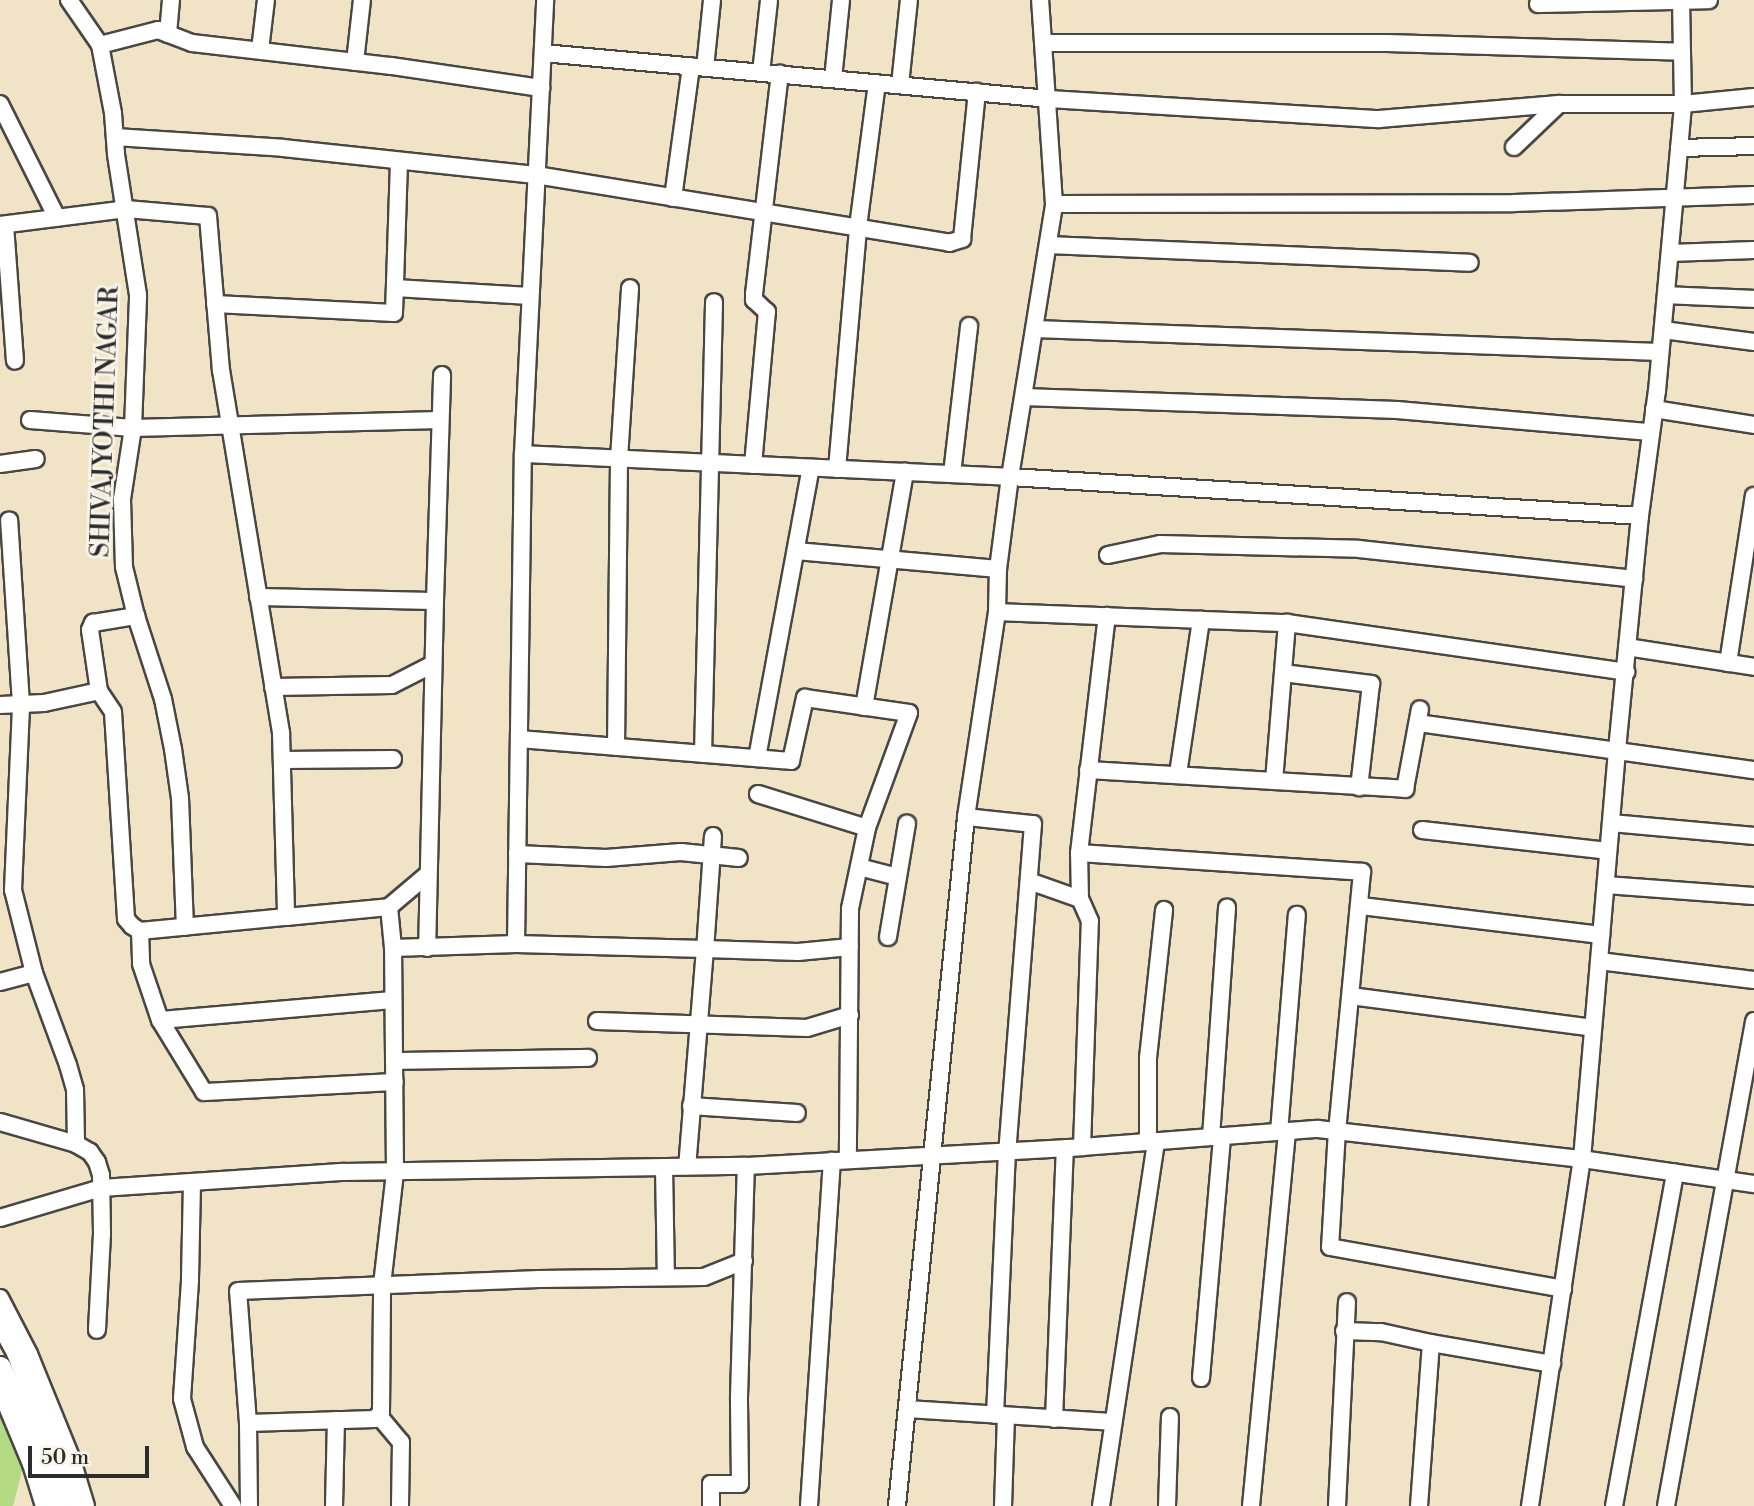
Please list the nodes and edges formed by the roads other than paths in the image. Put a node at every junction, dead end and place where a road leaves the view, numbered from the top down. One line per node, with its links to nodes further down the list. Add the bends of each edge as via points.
1 (69, 0): 16 (street)
2 (171, 0): 14 (street)
3 (266, 0): 17 (street)
4 (362, 0): 20 (street)
5 (545, 0): 19 (street)
6 (712, 0): 21 (street)
7 (769, 0): 22 (street)
8 (841, 0): 24 (street)
9 (909, 0): 26 (street)
10 (1040, 0): 15 (street)
11 (1709, 0): 12 (street)
12 (1681, 1): 13 (street); 18 (street)
13 (1538, 4)
14 (168, 34): 16 (street, via 158,30); 17 (street, via 192,43)
15 (1043, 43): 18 (street, via 1387,43); 30 (street)
16 (100, 45): 34 (street, SHIVAJYOTHI NAGAR)
17 (260, 50): 20 (street)
18 (1682, 52): 33 (street)
19 (543, 53): 21 (street); 27 (street)
20 (355, 62): 27 (street)
21 (698, 67): 22 (street); 42 (street)
22 (761, 73): 23 (street)
23 (780, 74): 24 (street); 45 (street)
24 (833, 79): 25 (street)
25 (877, 83): 26 (street); 48 (street)
26 (900, 85): 28 (street)
27 (541, 88): 39 (street)
28 (977, 92): 30 (street); 48 (street, via 962,239 949,243)
29 (1754, 97): 33 (street)
30 (1048, 99): 32 (street, via 1379,119); 43 (street)
31 (0, 104): 46 (street)
32 (1559, 104): 33 (street); 36 (street)
33 (1683, 104): 37 (street)
34 (115, 137): 38 (street); 44 (street, SHIVAJYOTHI NAGAR)
35 (1754, 146): 37 (street)
36 (1514, 147)
37 (1679, 148): 40 (street)
38 (399, 161): 39 (street); 53 (street)
39 (536, 175): 42 (street); 56 (street)
40 (1675, 195): 41 (street); 43 (street, via 1514,203); 51 (street)
41 (1754, 195)
42 (673, 198): 45 (street)
43 (1054, 204): 49 (street)
44 (126, 209): 46 (street); 59 (street, via 208,216); 73 (street, SHIVAJYOTHI NAGAR, via 139,305)
45 (764, 212): 48 (street); 80 (street, via 753,296 767,312)
46 (57, 218): 47 (street)
47 (3, 225): 65 (street)
48 (858, 227): 82 (street)
49 (1048, 245): 52 (street); 61 (street)
50 (1754, 250): 51 (street)
51 (1670, 253): 55 (street)
52 (1470, 263)
53 (395, 288): 56 (street); 59 (street, via 394,313)
54 (630, 288): 77 (street)
55 (1666, 295): 57 (street); 62 (street)
56 (530, 296): 75 (street)
57 (1754, 299)
58 (714, 302): 78 (street)
59 (215, 304): 71 (street)
60 (969, 326): 84 (street)
61 (1035, 329): 64 (street); 67 (street)
62 (1662, 330): 63 (street); 64 (street)
63 (1754, 342)
64 (1660, 352): 68 (street)
65 (15, 361)
66 (442, 375): 70 (street)
67 (1024, 397): 74 (street, via 1397,410); 85 (street)
68 (1654, 409): 72 (street); 74 (street)
69 (30, 420): 73 (street)
70 (440, 420): 71 (street); 95 (street)
71 (229, 424): 73 (street); 94 (street)
72 (1754, 425)
73 (133, 428): 97 (street, SHIVAJYOTHI NAGAR, via 124,478 122,545)
74 (1650, 432): 87 (street)
75 (523, 454): 77 (street); 112 (street)
76 (36, 459): 79 (street)
77 (618, 459): 78 (street); 113 (street)
78 (712, 462): 80 (street); 115 (street)
79 (0, 464)
80 (753, 465): 81 (street)
81 (811, 468): 82 (street); 89 (street)
82 (837, 469): 83 (street)
83 (905, 472): 84 (street); 91 (street)
84 (952, 474): 85 (street)
85 (1010, 477): 87 (street); 92 (street)
86 (1754, 496): 102 (street)
87 (1640, 516): 93 (street)
88 (9, 520): 109 (street)
89 (796, 551): 91 (street); 116 (street)
90 (1108, 555): 93 (street, via 1160,544 1359,549)
91 (890, 560): 92 (street); 111 (street)
92 (998, 569): 96 (street)
93 (1634, 579): 101 (street)
94 (258, 597): 95 (street); 107 (street)
95 (435, 601): 103 (street)
96 (997, 612): 98 (street); 125 (street)
97 (136, 616): 108 (street, via 93,623 90,630); 150 (street, SHIVAJYOTHI NAGAR, via 163,699 173,749 180,798)
98 (1107, 616): 99 (street); 119 (street)
99 (1201, 620): 100 (street); 121 (street)
100 (1287, 622): 105 (street); 106 (street)
101 (1627, 647): 102 (street); 105 (street)
102 (1728, 663): 104 (street)
103 (433, 664): 107 (street, via 392,685); 138 (street)
104 (1754, 667)
105 (1626, 671): 114 (street)
106 (1283, 673): 122 (street); 123 (street, via 1371,684)
107 (273, 687): 118 (street)
108 (99, 691): 109 (street); 151 (street, via 113,712 126,919)
109 (22, 704): 110 (street); 160 (street, via 13,890)
110 (0, 705)
111 (864, 707): 116 (street, via 804,698 791,761); 128 (street, via 909,713)
112 (519, 738): 113 (street); 134 (street)
113 (616, 747): 115 (street)
114 (1616, 750): 120 (street); 123 (street, via 1419,716 1405,789); 126 (street)
115 (703, 754): 116 (street)
116 (757, 758)
117 (393, 759): 118 (street)
118 (282, 760): 149 (street)
119 (1087, 769): 121 (street); 133 (street)
120 (1754, 770)
121 (1178, 774): 122 (street)
122 (1274, 781): 123 (street)
123 (1359, 786)
124 (758, 794): 128 (street)
125 (965, 817): 140 (street, via 1033,824); 185 (street)
126 (1611, 823): 131 (street); 132 (street)
127 (907, 824): 139 (street)
128 (867, 828): 137 (street)
129 (1422, 830): 132 (street)
130 (713, 836): 135 (street)
131 (1754, 836)
132 (1608, 851): 141 (street)
133 (1079, 853): 143 (street); 144 (street, via 1362,872)
134 (517, 854): 135 (street, via 606,858 681,852); 154 (street)
135 (711, 855): 136 (street); 158 (street)
136 (738, 858)
137 (859, 867): 139 (street); 155 (street, via 850,909)
138 (429, 874): 145 (street); 157 (street)
139 (898, 877): 153 (street)
140 (1029, 881): 143 (street); 184 (street)
141 (1606, 885): 142 (street); 152 (street)
142 (1754, 896)
143 (1080, 899): 182 (street, via 1090,921)
144 (1361, 906): 152 (street); 163 (street)
145 (389, 907): 149 (street); 156 (street)
146 (1227, 908): 179 (street)
147 (1164, 910): 180 (street, via 1148,1058)
148 (1297, 915): 178 (street)
149 (286, 917): 150 (street)
150 (185, 927): 151 (street)
151 (140, 931): 166 (street, via 141,964)
152 (1601, 936): 159 (street)
153 (888, 937)
154 (516, 944): 157 (street); 158 (street)
155 (850, 947): 158 (street, via 798,952); 165 (street)
156 (393, 948): 157 (street); 164 (street)
157 (426, 948)
158 (705, 948): 169 (street)
159 (1599, 961): 161 (street); 170 (street)
160 (34, 973): 162 (street); 181 (street, via 75,1090)
161 (1754, 980)
162 (0, 982)
163 (1351, 996): 170 (street); 177 (street)
164 (393, 1000): 166 (street); 172 (street)
165 (850, 1015): 169 (street, via 807,1028); 187 (street)
166 (160, 1020): 173 (street, via 204,1092)
167 (597, 1021): 169 (street)
168 (1754, 1021): 193 (street)
169 (699, 1023): 174 (street)
170 (1593, 1028): 186 (street)
171 (588, 1058): 172 (street)
172 (394, 1061): 173 (street)
173 (394, 1082): 191 (street)
174 (691, 1106): 175 (street); 188 (street)
175 (797, 1113)
176 (0, 1122): 181 (street)
177 (1337, 1130): 178 (street); 186 (street); 201 (street, via 1330,1247)
178 (1283, 1131): 179 (street); 234 (street)
179 (1216, 1136): 180 (street); 210 (street)
180 (1152, 1142): 182 (street); 218 (street)
181 (76, 1144): 196 (street, via 97,1162)
182 (1082, 1147): 183 (street)
183 (1065, 1148): 184 (street); 216 (street)
184 (1007, 1151): 185 (street); 213 (street)
185 (933, 1156): 187 (street); 212 (street)
186 (1582, 1159): 192 (street); 201 (street)
187 (840, 1161): 189 (street); 229 (street)
188 (687, 1166): 189 (street); 190 (street)
189 (746, 1166): 198 (street)
190 (664, 1167): 191 (street); 199 (street)
191 (396, 1172): 194 (street); 200 (street)
192 (1675, 1173): 193 (street); 238 (street)
193 (1723, 1180): 195 (street); 239 (street)
194 (192, 1183): 196 (street); 224 (street, via 181,1399 195,1447)
195 (1754, 1184)
196 (101, 1188): 197 (street); 205 (street)
197 (0, 1218)
198 (744, 1261): 199 (street, via 704,1277); 228 (street, via 740,1484 711,1484)
199 (666, 1278): 200 (street)
200 (382, 1285): 214 (street); 219 (street, via 238,1291)
201 (1563, 1289): 208 (street)
202 (0, 1298): 223 (street, via 29,1354)
203 (1347, 1302): 206 (street)
204 (0, 1321): 222 (main road, via 17,1352)
205 (97, 1329)
206 (1344, 1331): 207 (street, via 1381,1332); 235 (street)
207 (1432, 1343): 208 (street); 236 (street)
208 (1552, 1364): 237 (street)
209 (0, 1367): 221 (main road, via 32,1437)
210 (1201, 1378)
211 (0, 1390): 220 (street)
212 (907, 1409): 213 (street); 230 (street)
213 (1000, 1415): 216 (street); 231 (street)
214 (379, 1416): 217 (street); 227 (street, via 401,1442)
215 (1170, 1417): 233 (street)
216 (1054, 1419): 218 (street)
217 (336, 1420): 219 (street); 226 (street)
218 (1112, 1422): 232 (street)
219 (248, 1423): 225 (street)
220 (44, 1506)
221 (55, 1506)
222 (76, 1506)
223 (86, 1506)
224 (233, 1506)
225 (250, 1506)
226 (334, 1506)
227 (400, 1506)
228 (711, 1506)
229 (809, 1506)
230 (897, 1506)
231 (1003, 1506)
232 (1101, 1506)
233 (1167, 1506)
234 (1251, 1506)
235 (1337, 1506)
236 (1419, 1506)
237 (1530, 1506)
238 (1615, 1506)
239 (1666, 1506)

